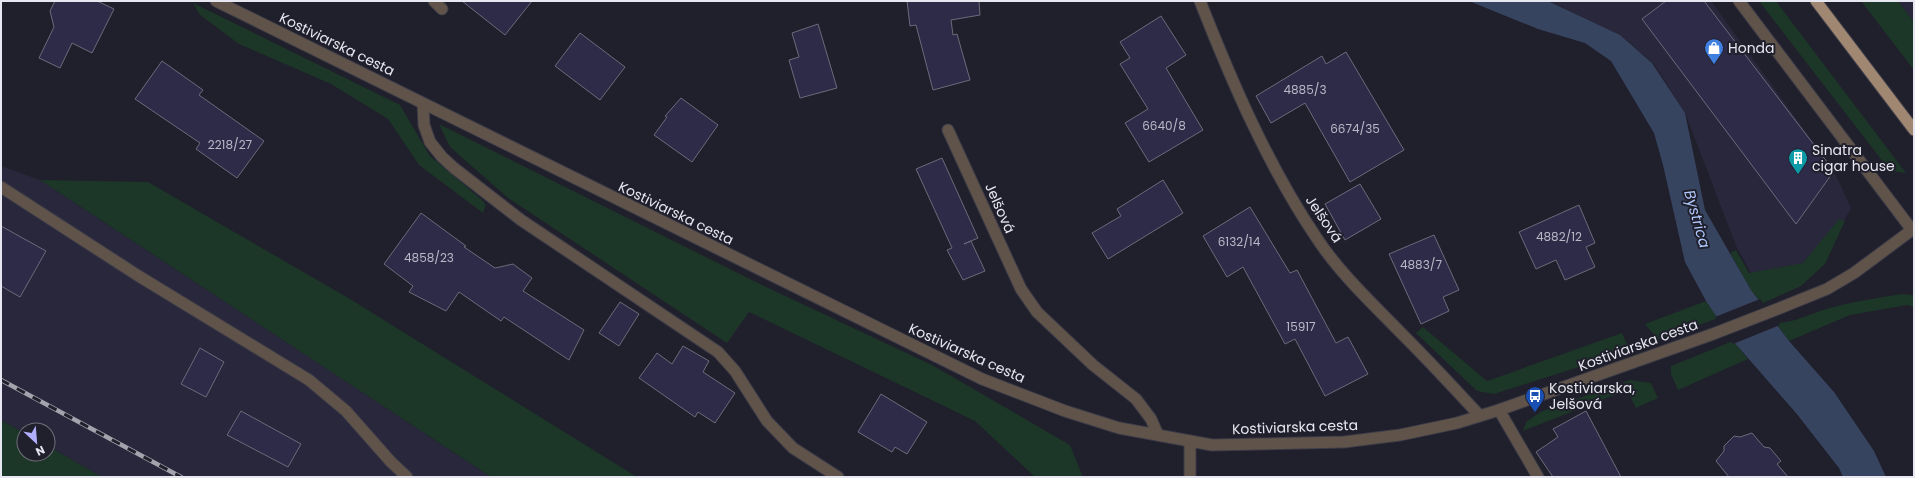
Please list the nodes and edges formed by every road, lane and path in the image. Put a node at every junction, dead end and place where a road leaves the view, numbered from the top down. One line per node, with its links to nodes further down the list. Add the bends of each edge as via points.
1 (216, 1): 7 (street, Kostiviarska cesta)
2 (434, 1): 6 (street)
3 (1200, 1): 13 (street, Jelšová, via 1255,130 1316,238 1358,289)
4 (1739, 1): 11 (street, Kostiviarska cesta)
5 (1816, 1): 9 (main road)
6 (442, 9)
7 (423, 104): 14 (street, Kostiviarska cesta, via 982,379 1119,428); 17 (street, via 424,125 430,142 442,157 521,220 718,352 735,371 767,421 794,448)
8 (948, 130): 14 (street, Jelšová, via 1021,289 1037,312 1087,360 1136,399 1151,419)
9 (1914, 130)
10 (1, 187): 16 (street, via 61,227 309,380 346,412)
11 (1913, 231): 12 (street, Kostiviarska cesta, via 1827,289 1713,334)
12 (1499, 410): 13 (street, Kostiviarska cesta); 19 (street)
13 (1480, 416): 15 (street, Kostiviarska cesta, via 1400,435 1344,442 1212,445)
14 (1158, 435): 15 (street, Kostiviarska cesta)
15 (1190, 441): 18 (street)
16 (407, 477)
17 (838, 477)
18 (1190, 477)
19 (1538, 477)

